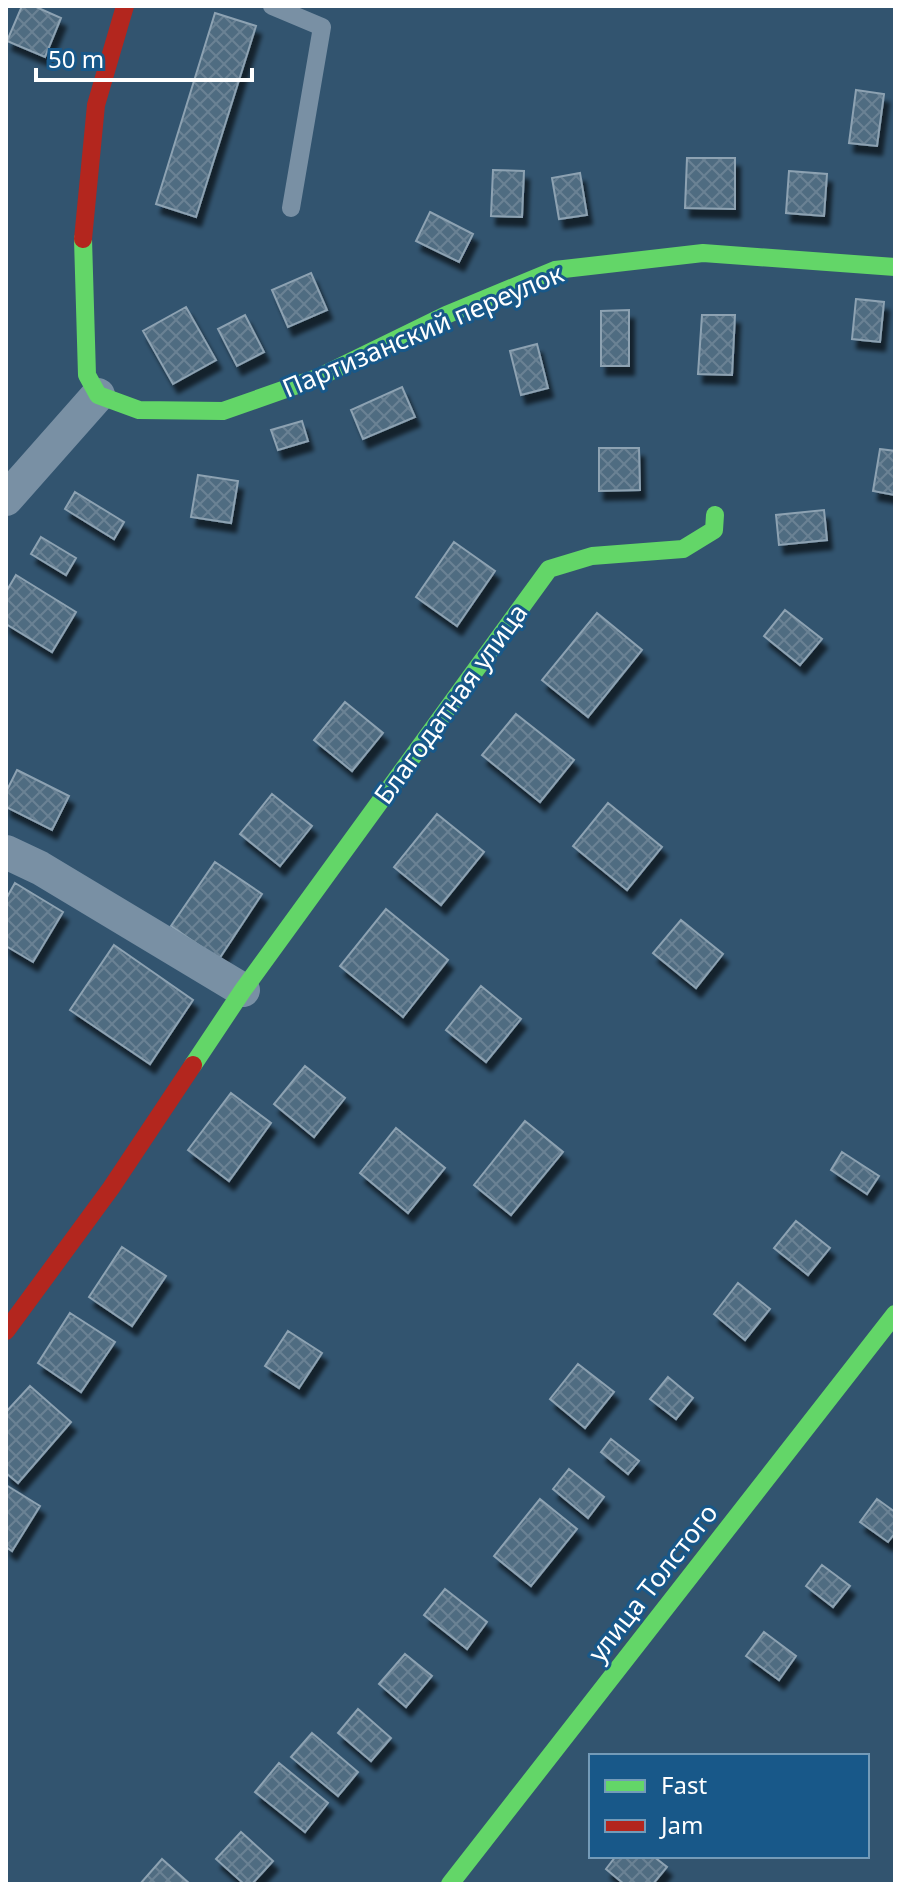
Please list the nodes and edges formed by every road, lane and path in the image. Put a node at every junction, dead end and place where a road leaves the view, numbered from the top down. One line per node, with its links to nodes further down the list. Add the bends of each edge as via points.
1 (125, 6): 5 (street, via 96,105 83,228 87,375)
2 (272, 6): 3 (lane, via 322,27)
3 (291, 208)
4 (895, 267): 5 (street, Партизанский переулок, via 703,253 555,270 446,315 317,378 223,411 139,410)
5 (98, 395): 6 (street)
6 (6, 499)
7 (715, 515): 9 (street, Благодатная улица, via 714,530 683,549 592,556 549,569)
8 (6, 852): 9 (street)
9 (243, 990): 11 (street, Благодатная улица, via 111,1188)
10 (895, 1314): 12 (street, улица Толстого)
11 (6, 1331)
12 (450, 1884)

